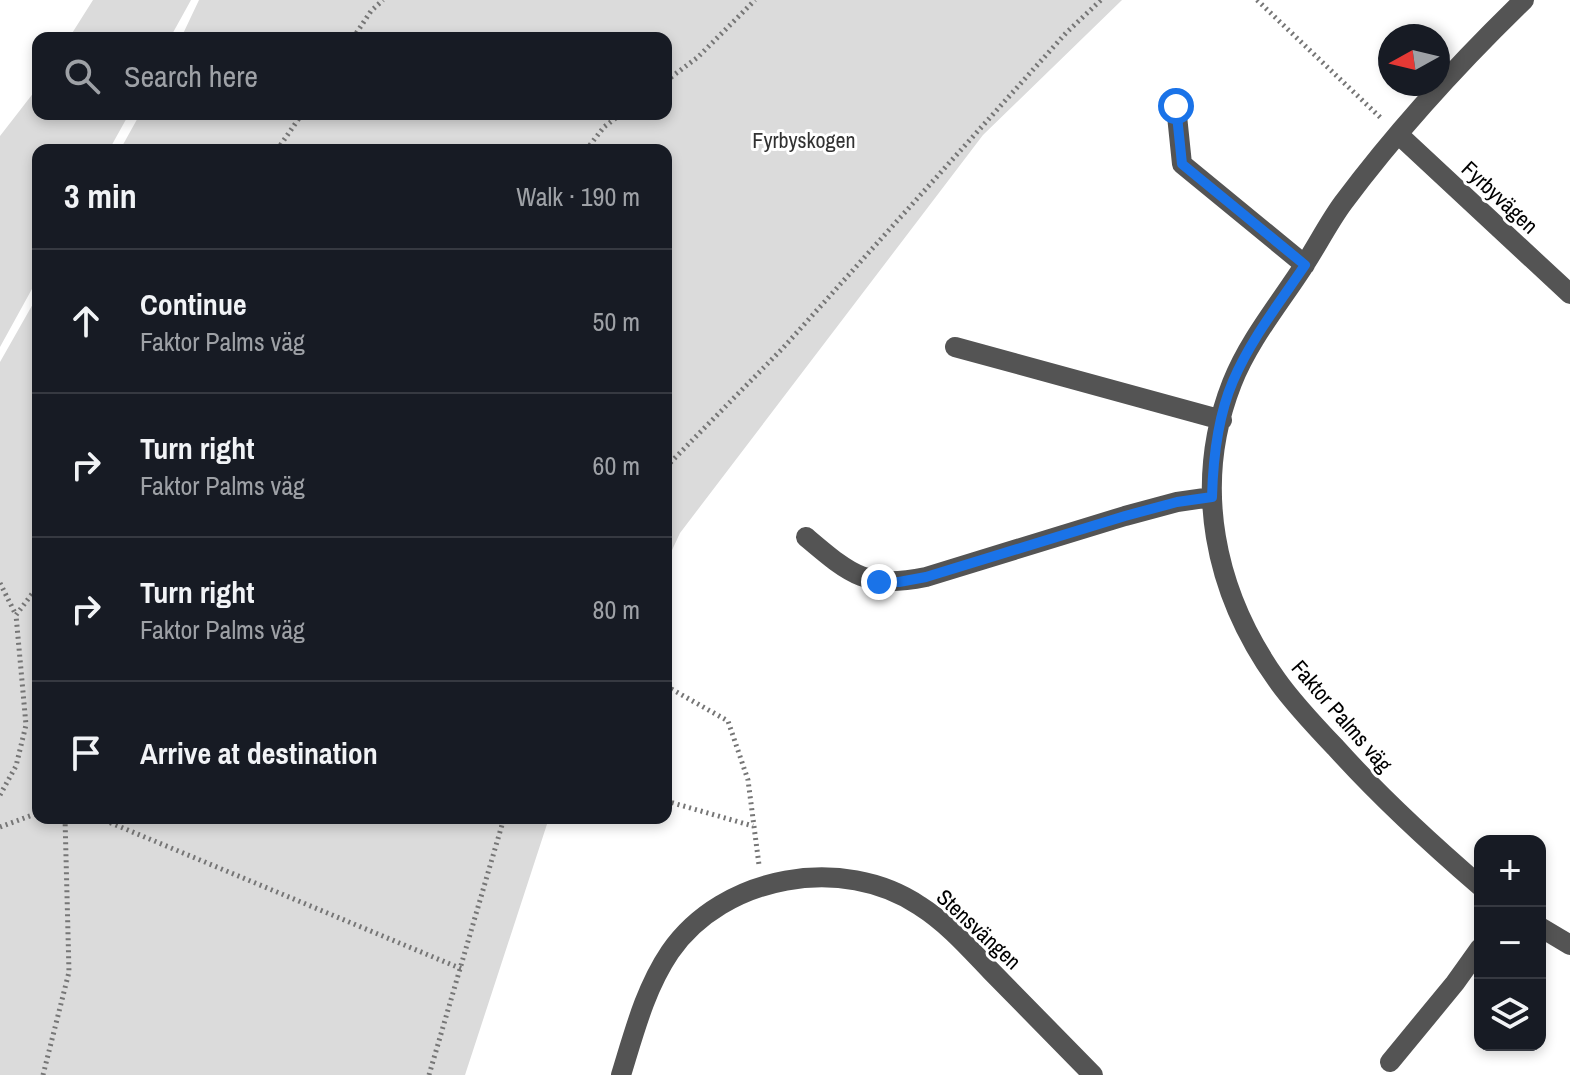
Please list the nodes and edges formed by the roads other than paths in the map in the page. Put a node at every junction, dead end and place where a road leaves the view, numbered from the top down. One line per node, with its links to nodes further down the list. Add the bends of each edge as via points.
1 (1524, 0): 3 (street, Faktor Palms väg)
2 (1176, 106): 4 (street, via 1182,164)
3 (1398, 134): 4 (street, Faktor Palms väg, via 1342,205); 5 (street, Fyrbyvägen)
4 (1305, 265): 7 (street, Faktor Palms väg, via 1260,331 1233,382)
5 (1570, 294)
6 (955, 347): 7 (street)
7 (1222, 420): 8 (street, Faktor Palms väg)
8 (1212, 497): 9 (street, via 1125,516 899,582 862,578); 10 (street, Faktor Palms väg, via 1217,554 1228,589 1277,680 1378,794)
9 (806, 537)
10 (1474, 881)
11 (1546, 931): 12 (street)
12 (1570, 945)
13 (1474, 956): 14 (street)
14 (1390, 1062)
15 (621, 1075): 16 (street, Stensvängen, via 654,978 689,930 738,895 806,878 863,882 919,905 962,941)
16 (1093, 1075)

